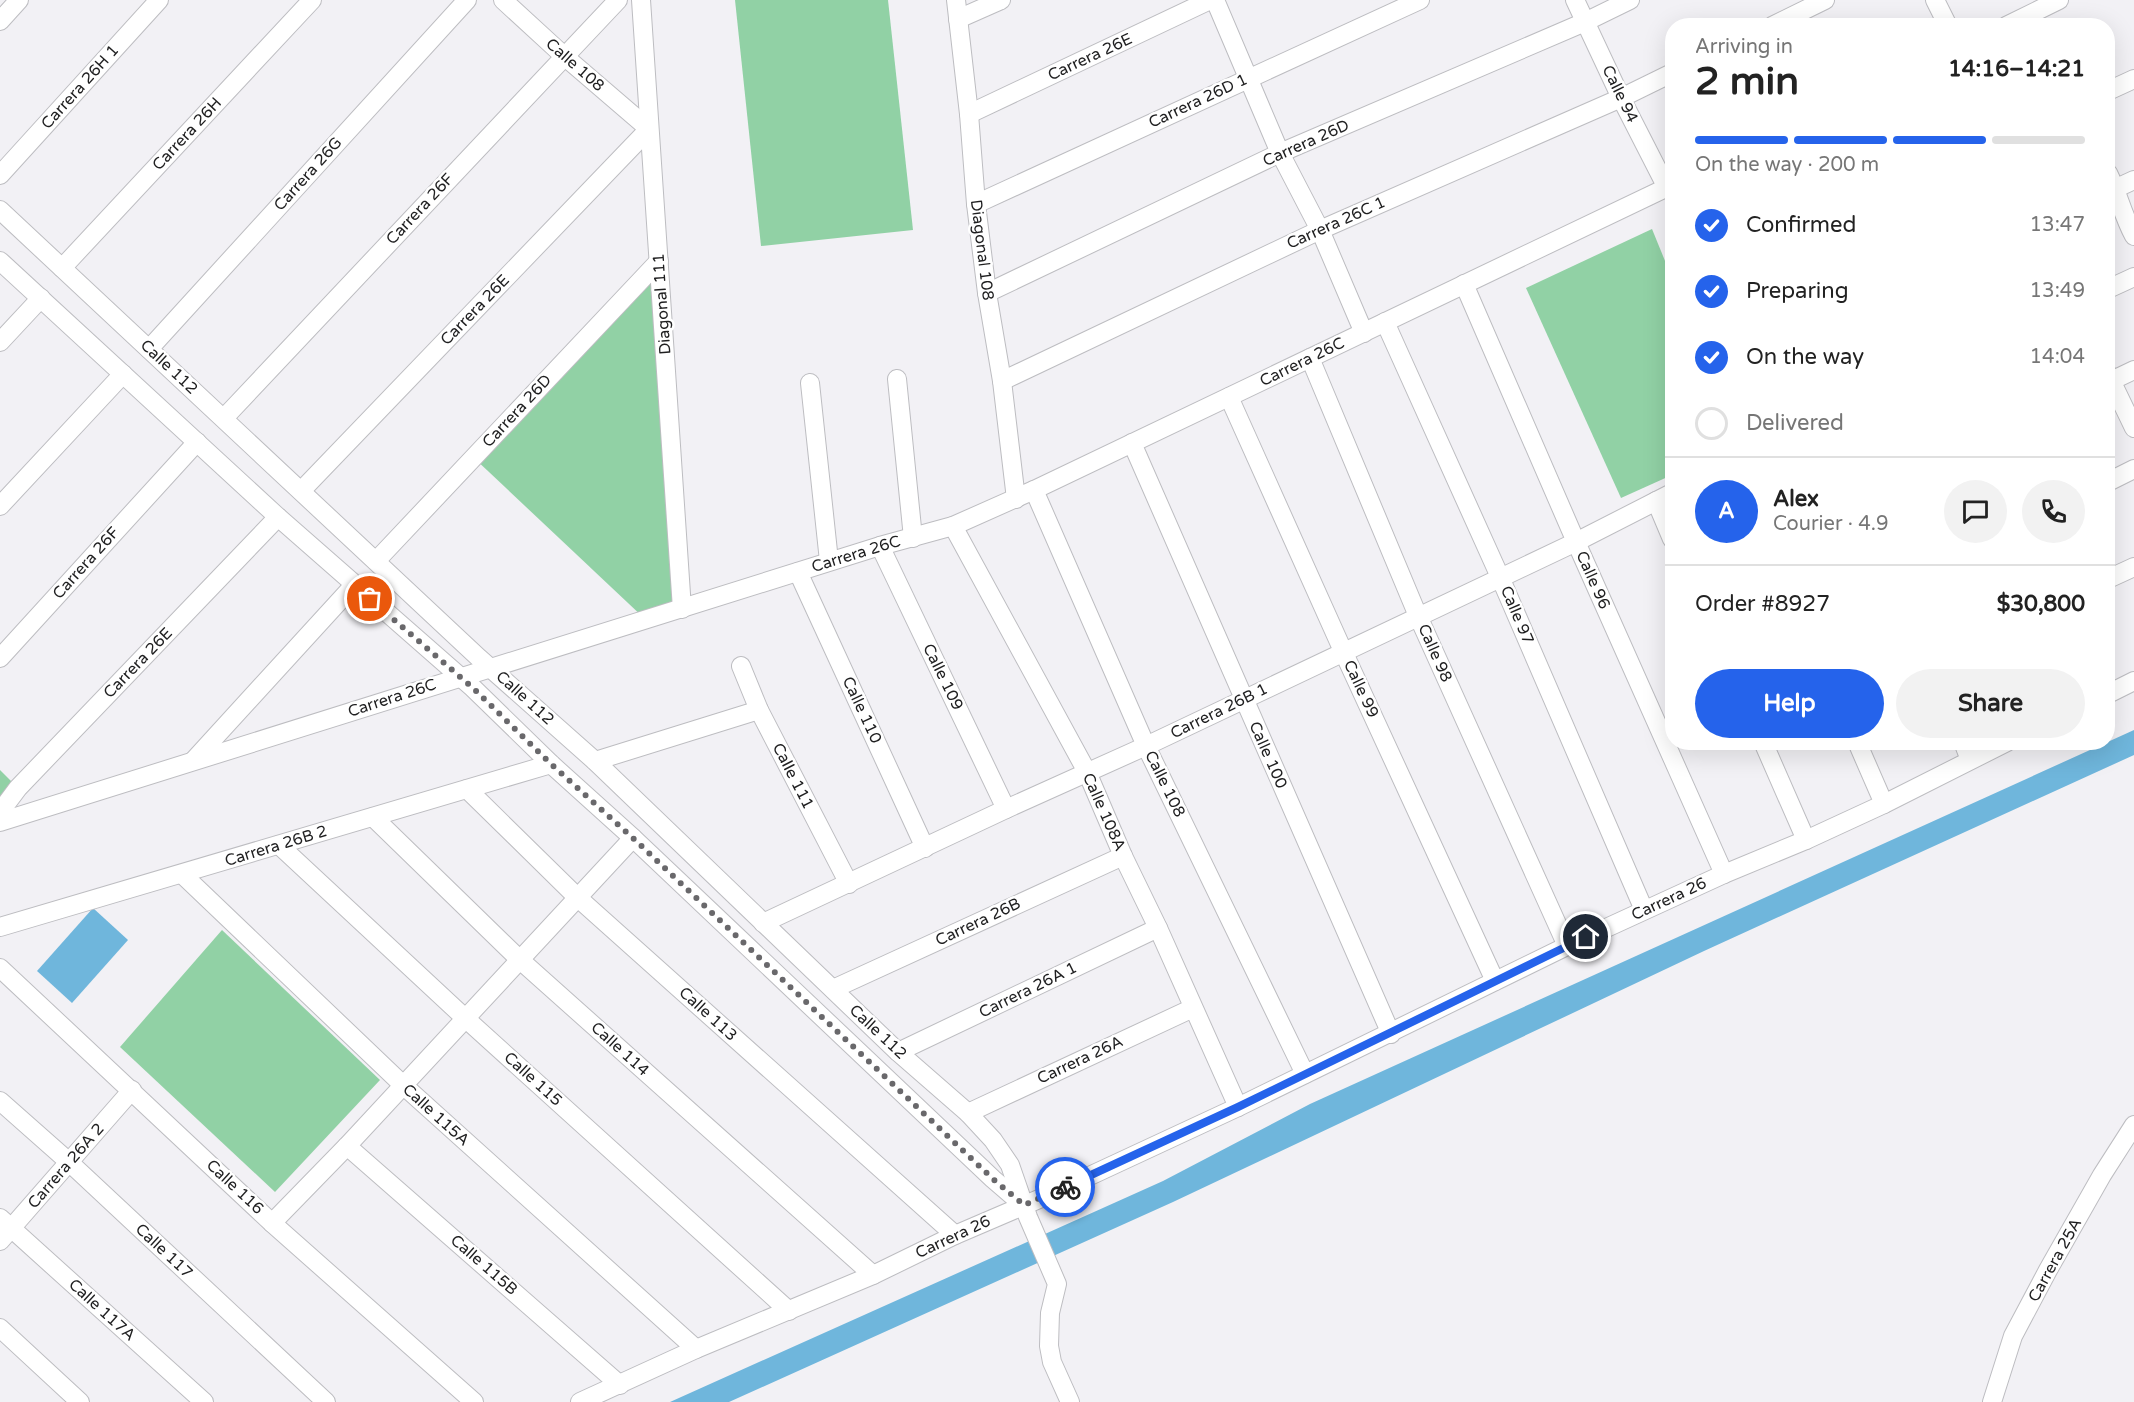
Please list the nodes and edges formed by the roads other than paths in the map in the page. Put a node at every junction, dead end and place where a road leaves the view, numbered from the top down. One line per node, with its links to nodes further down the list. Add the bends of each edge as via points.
1 (19, 0): 22 (street)
2 (312, 0): 45 (street, Carrera 26H)
3 (467, 0): 54 (street, Carrera 26G)
4 (503, 0): 24 (street, Calle 108)
5 (618, 0): 24 (street, Carrera 26F)
6 (641, 0): 31 (street, Diagonal 111)
7 (956, 0): 21 (street, Diagonal 108)
8 (1001, 0): 21 (street)
9 (1210, 0): 30 (street, Carrera 26E)
10 (1215, 0): 26 (street)
11 (1420, 0): 26 (street, Carrera 26D 1)
12 (1575, 0): 23 (street, Calle 94)
13 (1630, 0): 23 (street, Carrera 26D)
14 (1825, 0): 18 (street)
15 (1935, 0): 19 (street)
16 (2059, 0): 20 (street)
17 (153, 2): 33 (street, Carrera 26H 1)
18 (1788, 18)
19 (1944, 18)
20 (2024, 18)
21 (958, 20): 30 (street, Diagonal 108)
22 (0, 21)
23 (1585, 22): 29 (street, Calle 94); 32 (street, Carrera 26D)
24 (564, 56): 31 (street, Calle 108); 64 (street, Carrera 26F)
25 (1665, 76): 29 (street, Carrera 26C 1)
26 (1247, 78): 32 (street); 39 (street, Carrera 26D 1)
27 (2134, 79): 28 (street)
28 (2115, 88)
29 (1620, 98): 34 (street, Calle 94); 41 (street, Carrera 26C 1)
30 (969, 114): 39 (street, Diagonal 108)
31 (650, 129): 44 (street, Diagonal 111); 71 (street, Carrera 26E)
32 (1280, 153): 41 (street); 49 (street, Carrera 26D)
33 (0, 175)
34 (1665, 177)
35 (2134, 180): 36 (street)
36 (2115, 183)
37 (1665, 188): 47 (street, Carrera 26C)
38 (2115, 195): 42 (street)
39 (976, 204): 49 (street, Diagonal 108)
40 (0, 210): 45 (street, Calle 112)
41 (1320, 230): 52 (street); 60 (street, Carrera 26C 1)
42 (2134, 236)
43 (0, 261): 50 (street, Calle 112)
44 (659, 261): 80 (street, Carrera 26D); 87 (street, Diagonal 111)
45 (62, 268): 54 (street, Calle 112)
46 (2134, 277): 48 (street)
47 (1464, 284): 51 (street, Carrera 26C); 78 (street, Calle 96)
48 (2115, 286)
49 (987, 293): 60 (street, Diagonal 108)
50 (41, 298): 53 (street); 57 (street, Calle 112)
51 (1385, 322): 52 (street, Carrera 26C); 85 (street, Calle 97)
52 (1364, 333): 55 (street, Carrera 26C)
53 (0, 342)
54 (149, 349): 64 (street, Calle 112)
55 (1310, 358): 63 (street, Carrera 26C); 88 (street, Calle 98)
56 (2134, 370): 58 (street)
57 (123, 374): 66 (street, Calle 112); 74 (street)
58 (2115, 376)
59 (897, 379): 77 (street)
60 (1002, 381): 73 (street, Diagonal 108)
61 (810, 383): 81 (street)
62 (2115, 390): 65 (street)
63 (1229, 397): 67 (street, Carrera 26C); 89 (street, Calle 99)
64 (224, 418): 71 (street, Calle 112)
65 (2134, 428)
66 (197, 442): 75 (street, Calle 112); 90 (street, Carrera 26F)
67 (1132, 444): 70 (street, Carrera 26C); 96 (street, Calle 100)
68 (2134, 469): 69 (street)
69 (2115, 478)
70 (1034, 490): 73 (street, Carrera 26C); 99 (street, Calle 108)
71 (302, 491): 80 (street, Calle 112)
72 (1664, 497): 78 (street, Carrera 26B 1)
73 (1016, 499): 76 (street, Carrera 26C)
74 (0, 506)
75 (278, 517): 86 (street, Calle 112); 113 (street, Carrera 26E, via 18,788)
76 (953, 526): 77 (street, Carrera 26C); 109 (street, Calle 108A)
77 (913, 538): 79 (street, Carrera 26C)
78 (1576, 542): 85 (street, Carrera 26B 1); 98 (street, Calle 96)
79 (879, 546): 81 (street, Carrera 26C); 112 (street, Calle 109)
80 (376, 561): 92 (street, Calle 112)
81 (829, 561): 83 (street, Carrera 26C)
82 (2134, 567): 84 (street)
83 (798, 572): 87 (street, Carrera 26C); 119 (street, Calle 110)
84 (2115, 576)
85 (1500, 577): 88 (street, Carrera 26B 1); 125 (street, Calle 97)
86 (354, 585): 93 (street, Calle 112); 106 (street)
87 (682, 609): 92 (street, Carrera 26C)
88 (1419, 616): 89 (street, Carrera 26B 1); 129 (street, Calle 98)
89 (1343, 651): 96 (street, Carrera 26B 1); 132 (street, Calle 99)
90 (0, 658)
91 (741, 666): 97 (street, Calle 111)
92 (492, 668): 93 (street, Carrera 26C); 107 (street, Calle 112)
93 (461, 677): 106 (street, Carrera 26C); 108 (street, Calle 112)
94 (2134, 681): 95 (street)
95 (2115, 690)
96 (1244, 700): 99 (street, Carrera 26B 1); 136 (street, Calle 100)
97 (759, 710): 107 (street); 123 (street, Calle 111)
98 (1665, 742)
99 (1146, 746): 109 (street, Carrera 26B 1); 138 (street, Calle 108)
100 (1669, 750): 122 (street, Calle 96)
101 (1766, 750): 117 (street)
102 (1860, 750): 111 (street)
103 (1966, 750): 105 (street)
104 (1991, 750): 105 (street, Carrera 26)
105 (1970, 760): 111 (street, Carrera 26)
106 (193, 761): 115 (street, Carrera 26C)
107 (595, 761): 126 (street, Calle 112)
108 (551, 764): 110 (street, Carrera 26B 2); 116 (street, Calle 112)
109 (1087, 772): 112 (street, Carrera 26B 1); 120 (street, Calle 108A)
110 (467, 789): 114 (street, Carrera 26B 2); 124 (street, Calle 113)
111 (1884, 804): 117 (street, Carrera 26)
112 (1006, 808): 119 (street, Carrera 26B 1)
113 (0, 812)
114 (373, 817): 118 (street, Carrera 26B 2); 130 (street, Calle 114)
115 (0, 822)
116 (633, 838): 124 (street); 147 (street, Calle 112)
117 (1806, 840): 122 (street, Carrera 26)
118 (279, 845): 121 (street, Carrera 26B 2); 135 (street, Calle 115)
119 (925, 848): 123 (street, Carrera 26B 1)
120 (1123, 856): 128 (street, Calle 108A); 133 (street, Carrera 26B)
121 (182, 874): 127 (street, Carrera 26B 2); 139 (street, Calle 115A)
122 (1724, 874): 125 (street, Carrera 26)
123 (849, 884): 126 (street, Carrera 26B 1)
124 (577, 897): 130 (street); 150 (street, Calle 113)
125 (1644, 910): 129 (street, Carrera 26)
126 (763, 923): 133 (street, Calle 112)
127 (0, 927)
128 (1158, 928): 134 (street, Calle 108A); 137 (street, Carrera 26A 1)
129 (1567, 946): 132 (street, Carrera 26)
130 (519, 959): 135 (street); 151 (street, Calle 114)
131 (0, 968): 140 (street, Calle 116)
132 (1495, 981): 136 (street, Carrera 26)
133 (833, 989): 137 (street, Calle 112)
134 (1193, 1008): 142 (street, Calle 108A); 143 (street, Carrera 26A)
135 (465, 1018): 139 (street); 152 (street, Calle 115)
136 (1391, 1034): 138 (street, Carrera 26)
137 (898, 1052): 143 (street, Calle 112)
138 (1305, 1074): 142 (street, Carrera 26)
139 (403, 1085): 145 (street); 154 (street, Calle 115A)
140 (132, 1090): 146 (street, Carrera 26A 2); 148 (street, Calle 116)
141 (0, 1101): 146 (street, Calle 117)
142 (1238, 1107): 147 (street, Carrera 26)
143 (968, 1113): 147 (street, Calle 112, via 1010,1165)
144 (2134, 1125): 162 (street, Carrera 25A, via 2013,1336)
145 (347, 1146): 148 (street); 155 (street, Calle 115B)
146 (69, 1162): 149 (street, Carrera 26A 2); 158 (street, Calle 117)
147 (1026, 1211): 150 (street, Carrera 26); 161 (street, Calle 112, via 1057,1284 1050,1313 1049,1346)
148 (272, 1222): 159 (street, Calle 116)
149 (4, 1229): 157 (street, Calle 117A)
150 (955, 1235): 151 (street, Carrera 26)
151 (873, 1275): 152 (street, Carrera 26)
152 (789, 1311): 154 (street, Carrera 26)
153 (0, 1328): 156 (street)
154 (696, 1349): 155 (street, Carrera 26)
155 (620, 1384): 160 (street, Carrera 26)
156 (80, 1402)
157 (204, 1402)
158 (326, 1402)
159 (474, 1402)
160 (580, 1402)
161 (1070, 1402)
162 (1992, 1402)

